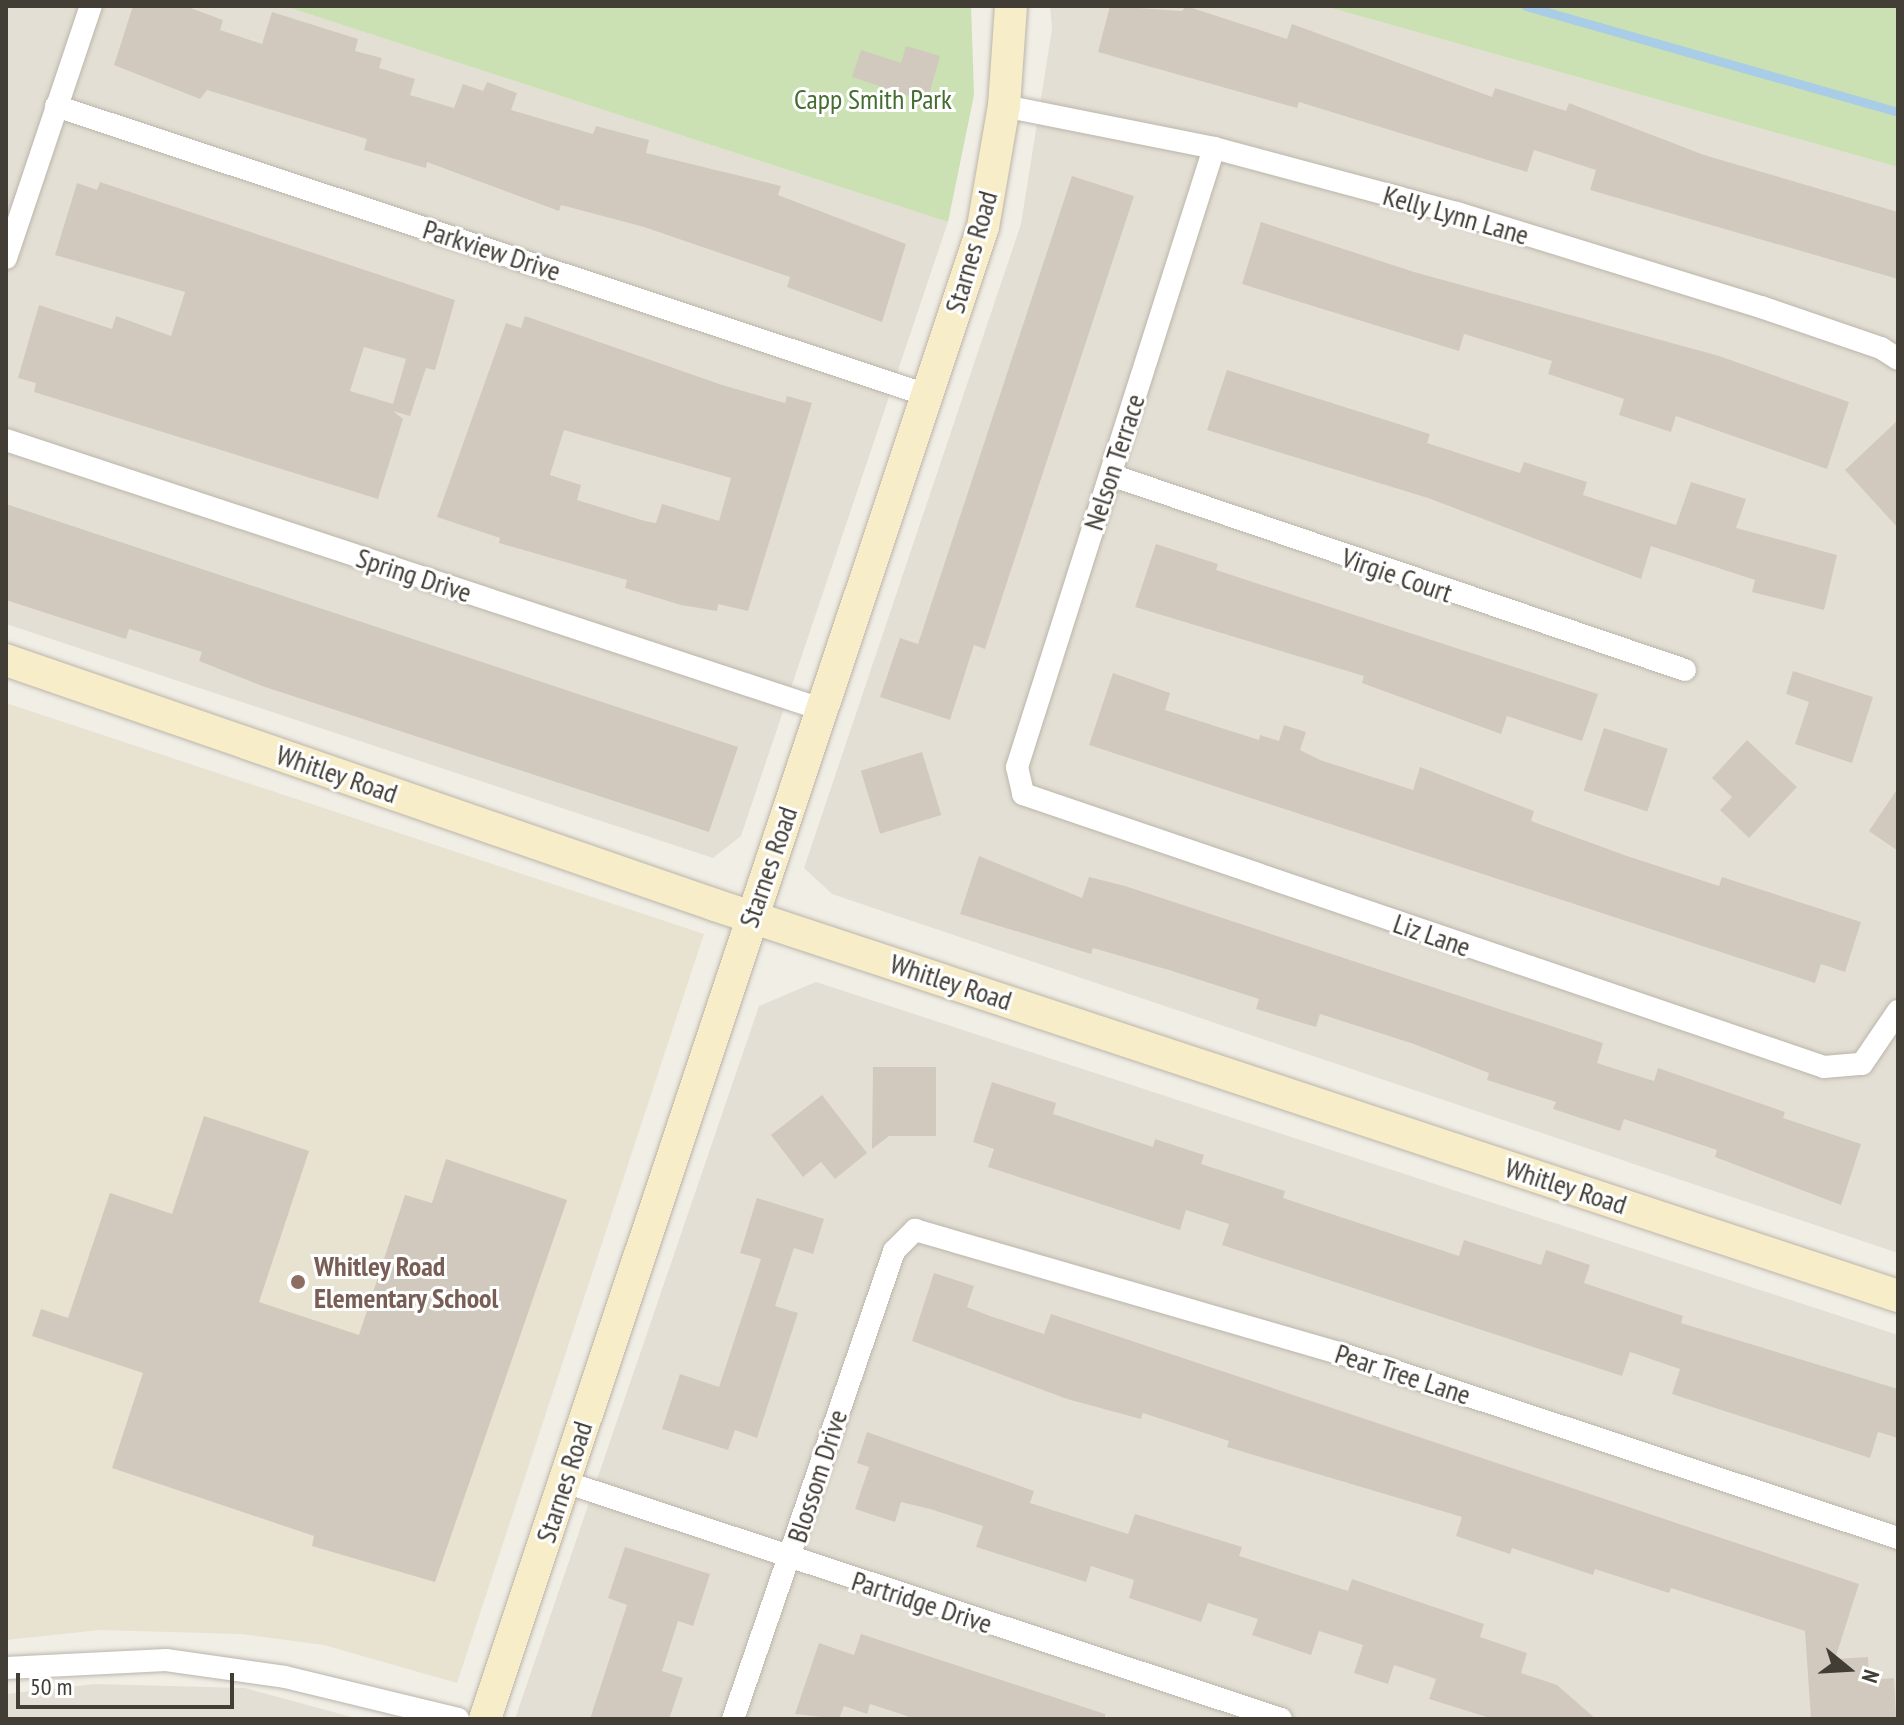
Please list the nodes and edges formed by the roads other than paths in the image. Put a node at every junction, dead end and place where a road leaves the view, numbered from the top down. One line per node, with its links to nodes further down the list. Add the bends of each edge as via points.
1 (91, 6): 3 (street)
2 (1011, 6): 4 (street, Starnes Road)
3 (56, 106): 6 (street); 8 (street, Parkview Drive)
4 (1004, 106): 5 (street, Kelly Lynn Lane); 8 (street, Starnes Road, via 983,227)
5 (1214, 148): 7 (street, Kelly Lynn Lane, via 1457,213 1761,307 1881,348); 10 (street, Nelson Terrace)
6 (6, 258)
7 (1898, 359)
8 (927, 395): 13 (street, Starnes Road)
9 (6, 440): 13 (street, Spring Drive)
10 (1111, 475): 12 (street, Virgie Court); 14 (street, Nelson Terrace)
11 (6, 660): 15 (street, Whitley Road)
12 (1685, 670)
13 (821, 709): 15 (street, Starnes Road)
14 (1017, 777): 16 (street, Liz Lane, via 1023,794 1041,804 1824,1067 1862,1064)
15 (752, 916): 18 (street, Whitley Road); 19 (street, Starnes Road)
16 (1898, 1011)
17 (904, 1235): 20 (street, Pear Tree Lane, via 915,1230 1343,1354); 21 (street, Blossom Drive, via 862,1339)
18 (1898, 1296)
19 (565, 1482): 21 (street, Partridge Drive); 24 (street, Starnes Road)
20 (1898, 1538)
21 (790, 1556): 25 (street, Blossom Drive); 26 (street, Partridge Drive)
22 (6, 1668): 23 (street, via 166,1660 327,1685)
23 (458, 1719)
24 (485, 1719)
25 (733, 1719)
26 (1281, 1719)

